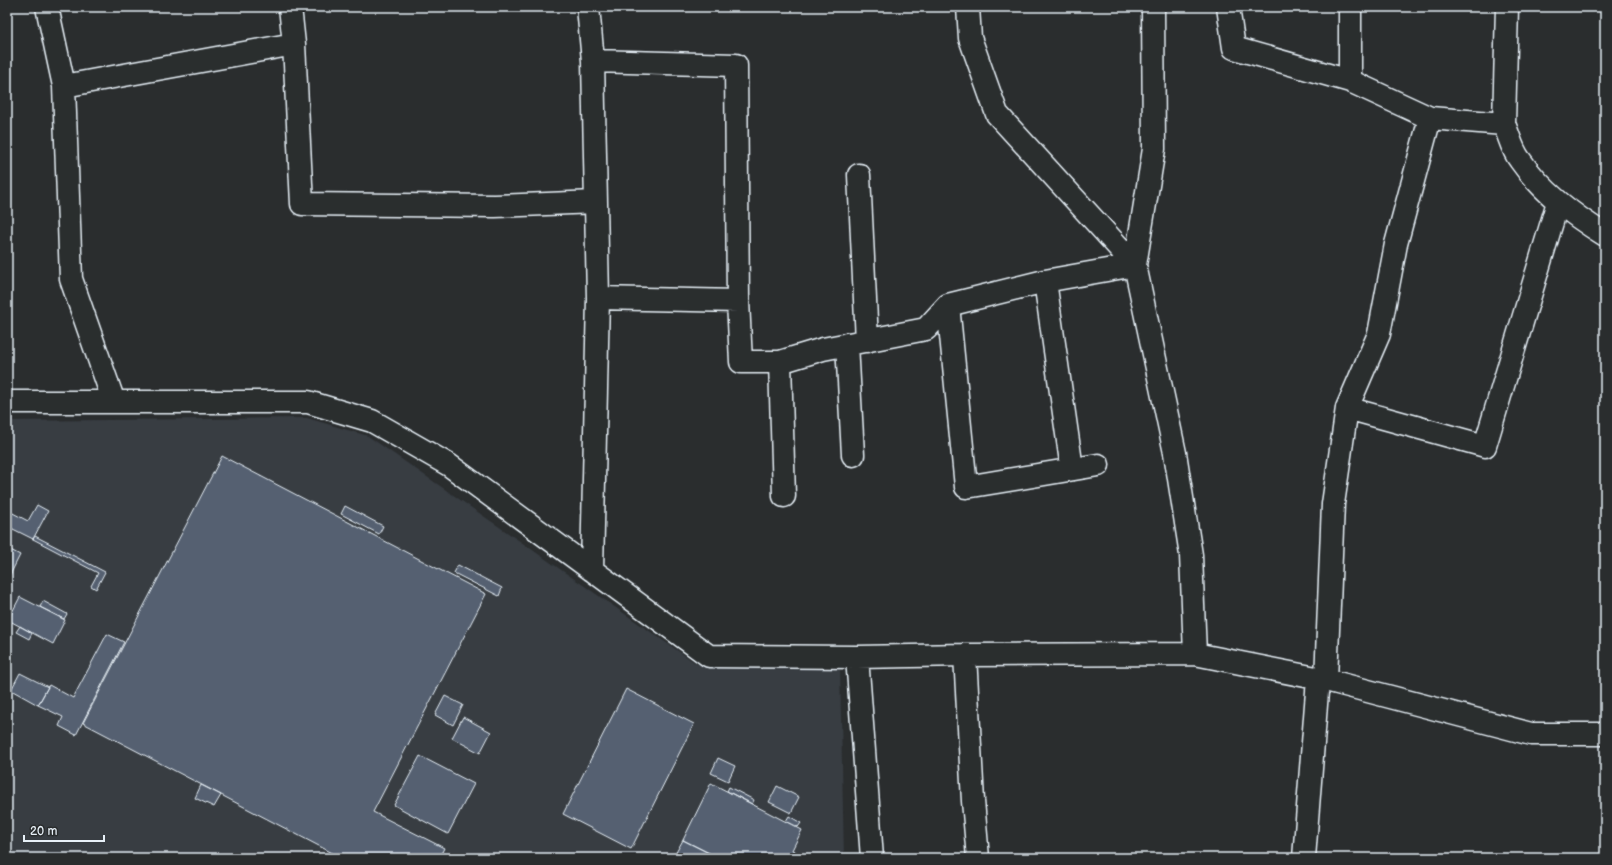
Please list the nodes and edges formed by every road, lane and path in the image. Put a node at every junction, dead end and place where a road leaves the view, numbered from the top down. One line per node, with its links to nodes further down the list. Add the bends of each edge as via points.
1 (46, 7): 12 (street)
2 (290, 7): 9 (street)
3 (588, 7): 10 (street)
4 (968, 7): 19 (street, via 970,38 997,114)
5 (1153, 7): 19 (street, via 1154,148)
6 (1228, 7): 11 (street, via 1234,48)
7 (1350, 7): 11 (street)
8 (1507, 7): 14 (street)
9 (294, 44): 12 (street); 16 (street, via 302,204 495,206)
10 (594, 61): 16 (street); 22 (street, via 736,65)
11 (1350, 80): 13 (street)
12 (64, 86): 27 (street, via 71,279)
13 (1430, 118): 14 (street); 28 (street, via 1396,244 1379,334)
14 (1504, 124): 17 (street, via 1519,159)
15 (859, 176): 24 (street)
16 (596, 202): 21 (street)
17 (1558, 202): 18 (street, via 1583,222); 28 (street, via 1485,446)
18 (1605, 235)
19 (1135, 265): 20 (street); 34 (street, via 1175,453 1191,555)
20 (1045, 280): 23 (street); 31 (street)
21 (598, 298): 22 (street); 33 (street)
22 (738, 301): 25 (street, via 741,362)
23 (948, 304): 24 (street, via 926,329); 31 (street, via 966,486)
24 (857, 343): 25 (street); 29 (street)
25 (780, 362): 32 (street)
26 (7, 402): 27 (street)
27 (114, 402): 33 (street, via 308,402 372,421 449,465)
28 (1347, 408): 37 (street, via 1333,504)
29 (853, 455)
30 (1098, 464): 31 (street)
31 (1072, 469)
32 (784, 496)
33 (592, 570): 36 (street, via 709,656)
34 (1195, 654): 35 (street); 37 (street)
35 (966, 655): 36 (street); 40 (street)
36 (857, 657): 39 (street)
37 (1322, 679): 38 (street, via 1531,734); 41 (street)
38 (1605, 734)
39 (872, 858)
40 (978, 858)
41 (1304, 858)

